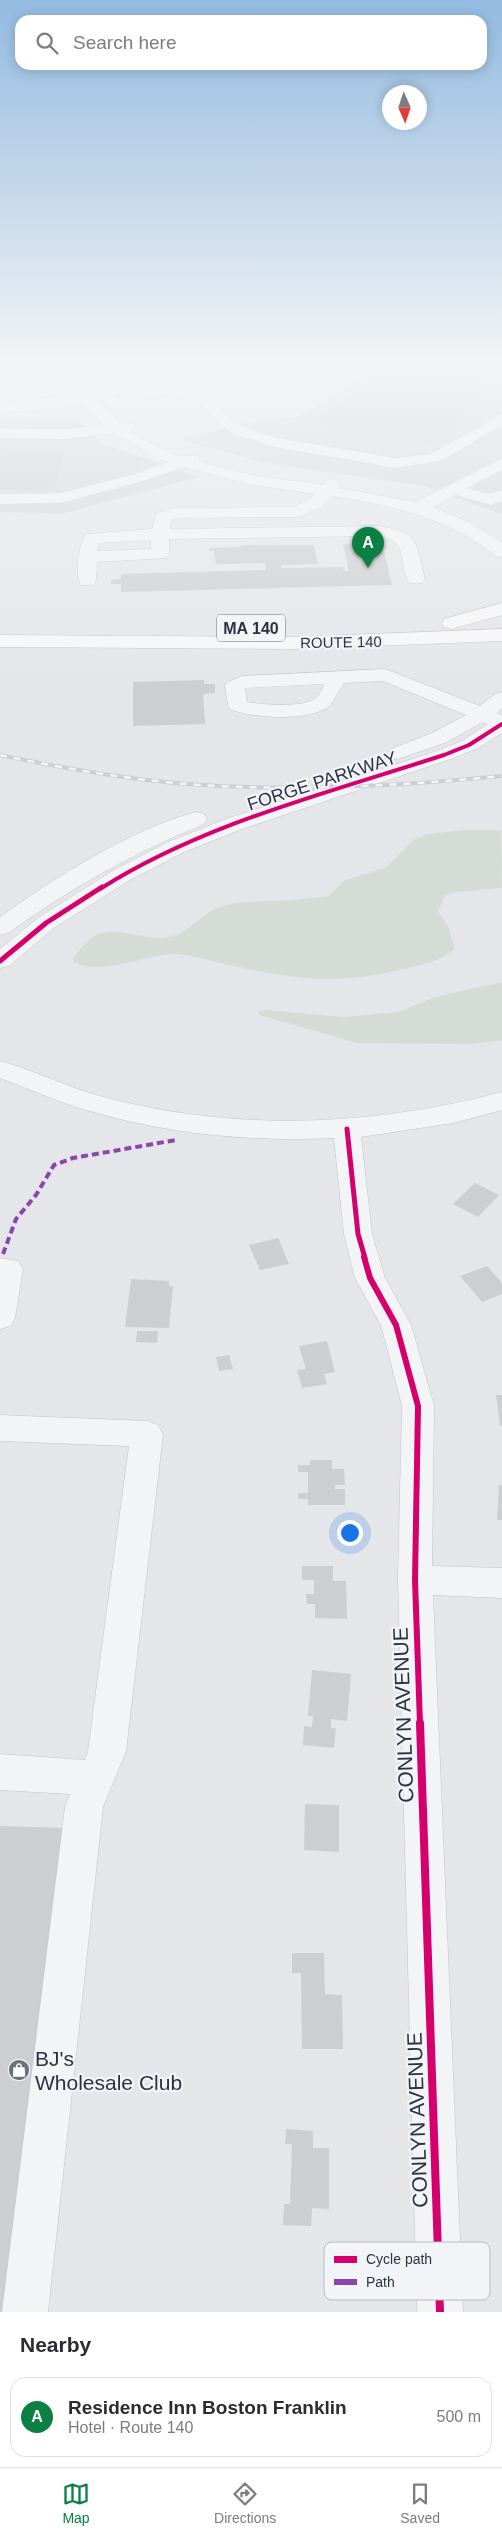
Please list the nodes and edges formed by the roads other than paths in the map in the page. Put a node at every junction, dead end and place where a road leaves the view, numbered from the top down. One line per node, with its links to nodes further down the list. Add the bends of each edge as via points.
1 (159, 471): 7 (street, via 61,498)
2 (230, 471): 4 (street, via 262,482)
3 (487, 471): 5 (street)
4 (330, 487): 8 (street); 9 (street, via 316,503 297,512)
5 (452, 489): 6 (street, via 491,500); 8 (street)
6 (502, 495)
7 (0, 499)
8 (424, 504): 10 (street, via 455,508); 13 (street)
9 (280, 513): 11 (street); 12 (street, via 176,513 163,517)
10 (494, 526)
11 (284, 533): 12 (street); 14 (street, via 379,531 396,534 407,542)
12 (160, 534): 15 (street, via 160,554 87,557)
13 (502, 552)
14 (416, 579)
15 (87, 581)
16 (502, 609): 19 (main road)
17 (502, 620): 19 (main road, ROUTE 140 / MA 140)
18 (0, 628): 19 (main road, ROUTE 140 / MA 140)
19 (454, 631): 20 (main road, ROUTE 140 / MA 140); 21 (main road, ROUTE 140 / MA 140, via 274,643); 22 (main road)
20 (502, 635)
21 (0, 641)
22 (502, 651)
23 (336, 679): 25 (street, via 385,675)
24 (502, 698): 25 (street, FORGE PARKWAY)
25 (482, 714): 26 (street); 27 (street, FORGE PARKWAY, via 457,729 408,750 194,819 136,843 83,871)
26 (502, 724): 28 (street, FORGE PARKWAY, via 444,756 234,824 176,847 122,875 46,923)
27 (0, 928)
28 (0, 961)
29 (0, 1069): 31 (street, via 96,1104 156,1118 281,1131)
30 (502, 1101): 31 (street, via 425,1119)
31 (347, 1129): 35 (street, CONLYN AVENUE, via 358,1234 370,1278 396,1325 418,1406)
32 (0, 1269): 33 (street, via 8,1269)
33 (0, 1318)
34 (0, 1428): 38 (street, via 147,1434 107,1751)
35 (415, 1580): 36 (street); 39 (street, CONLYN AVENUE)
36 (502, 1583)
37 (0, 1772): 38 (street)
38 (96, 1778): 40 (street, via 84,1807)
39 (438, 2242)
40 (25, 2312)

